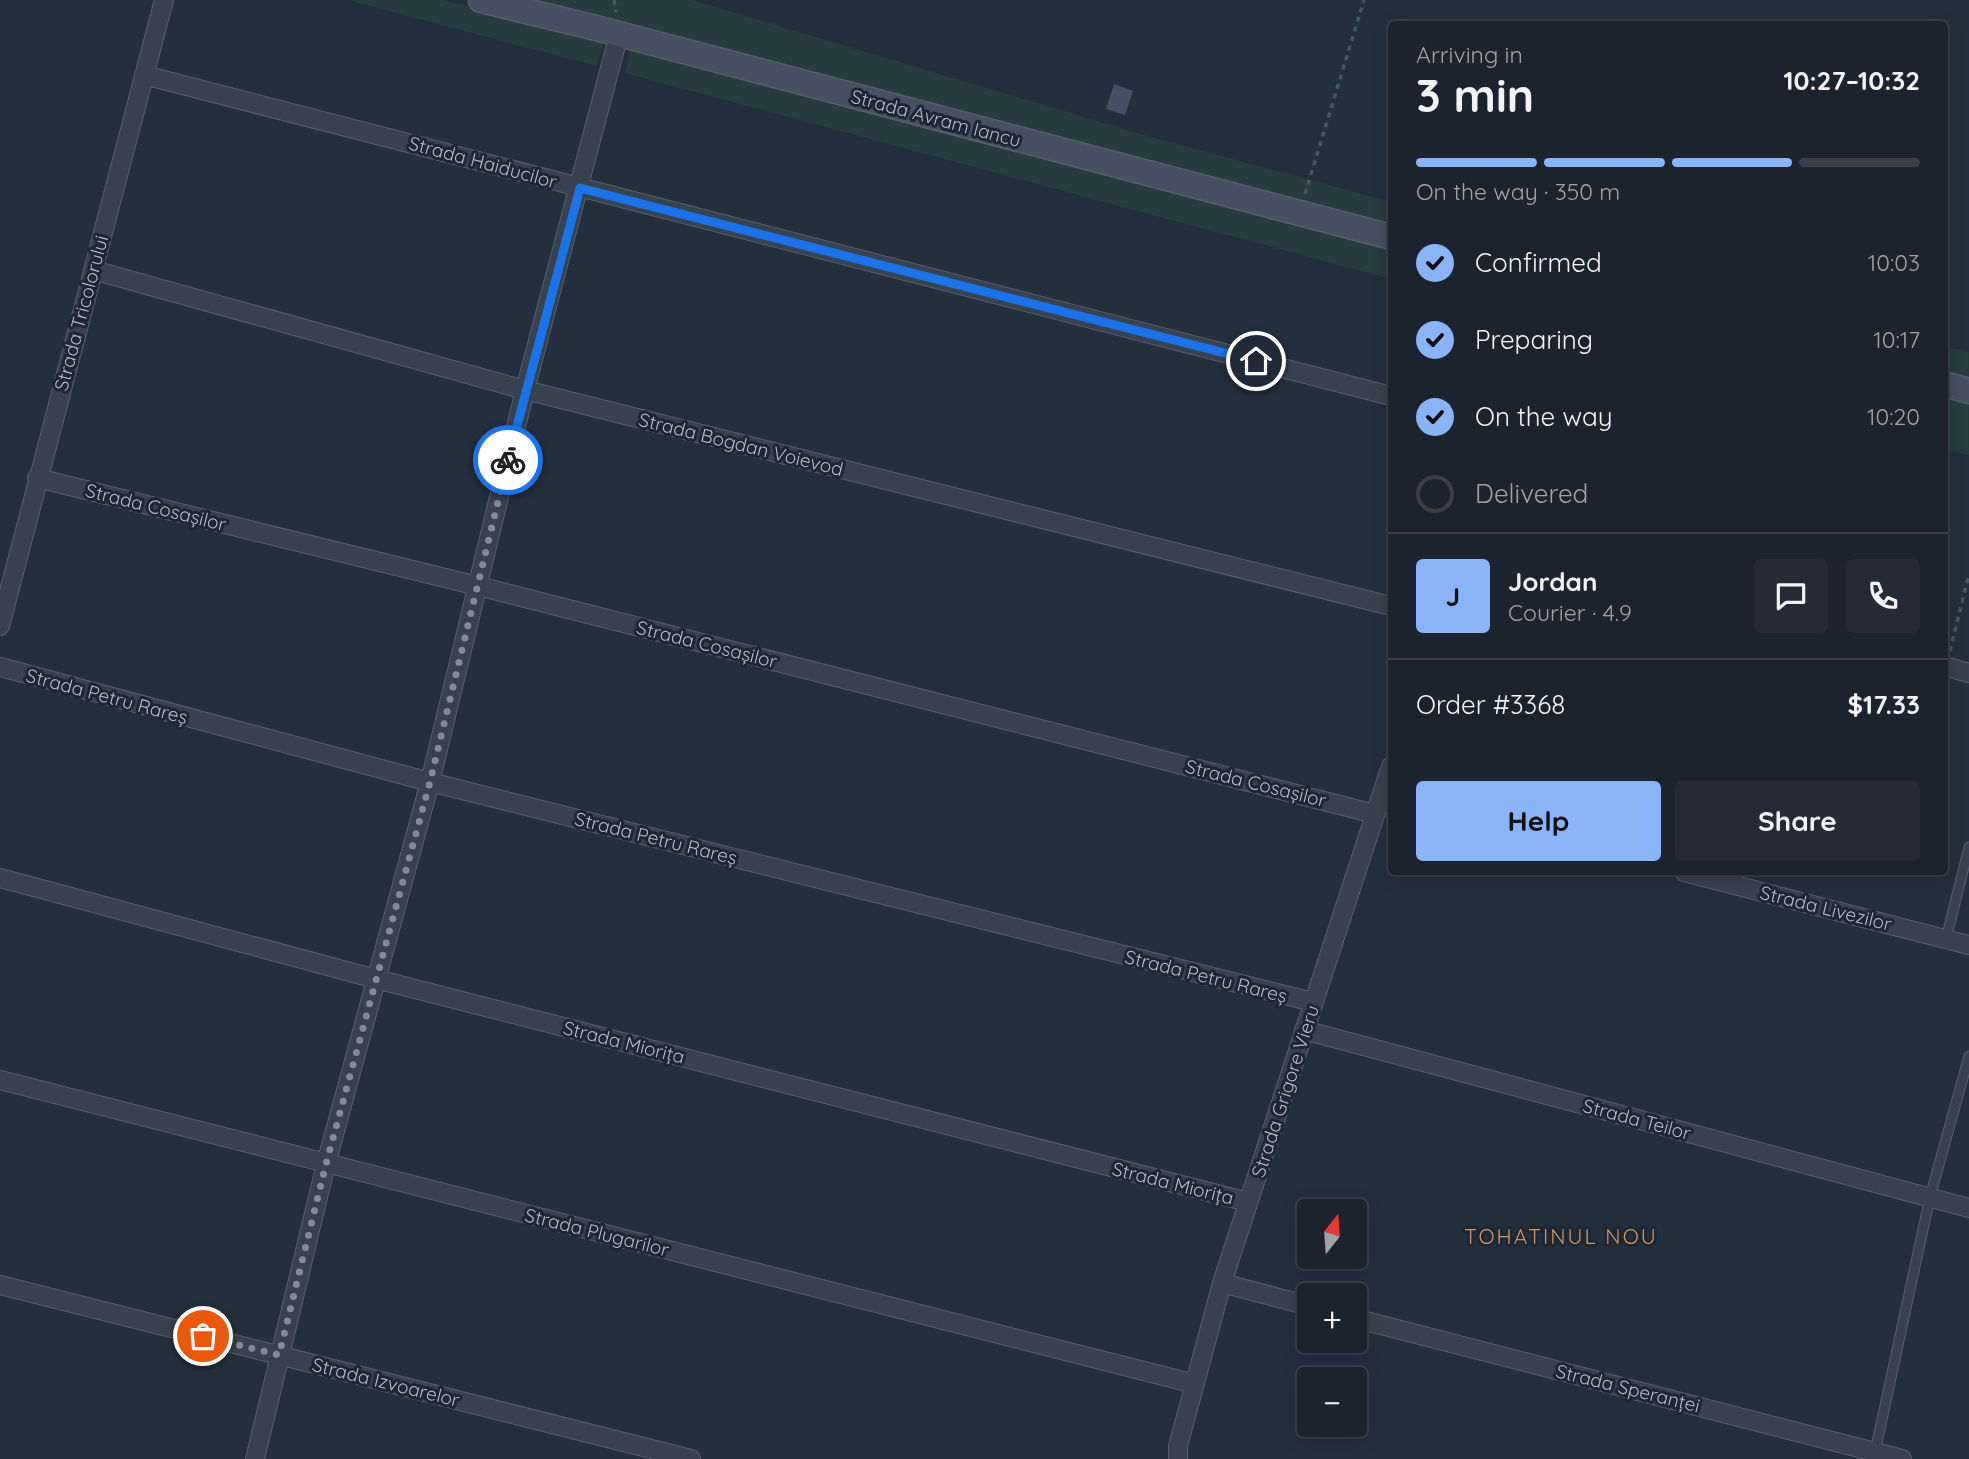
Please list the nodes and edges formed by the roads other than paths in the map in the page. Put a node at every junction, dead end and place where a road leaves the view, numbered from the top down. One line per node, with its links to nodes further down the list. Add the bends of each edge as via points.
1 (164, 0): 4 (street, Strada Tricolorului)
2 (481, 0): 3 (street, Strada Avram Iancu)
3 (619, 34): 5 (street); 6 (street, Strada Avram Iancu)
4 (144, 75): 5 (street, Strada Haiducilor); 7 (street, Strada Tricolorului)
5 (580, 188): 9 (street); 11 (street, Strada Haiducilor)
6 (1388, 236)
7 (93, 270): 9 (street, Strada Bogdan Voievod); 12 (street, Strada Tricolorului)
8 (1948, 385): 10 (street)
9 (525, 390): 13 (street); 14 (street, Strada Bogdan Voievod)
10 (1969, 391)
11 (1388, 395)
12 (37, 478): 13 (street, Strada Cosașilor); 15 (street, Strada Tricolorului)
13 (478, 586): 19 (street); 21 (street, Strada Cosașilor)
14 (1388, 605)
15 (0, 626)
16 (0, 667): 19 (street, Strada Petru Rareș)
17 (1948, 667): 18 (street)
18 (1969, 673)
19 (430, 782): 27 (street); 28 (street, Strada Petru Rareș)
20 (1386, 795): 21 (street, Strada Grigore Vieru)
21 (1375, 814): 28 (street, Strada Grigore Vieru)
22 (1969, 847): 25 (lane)
23 (1696, 875): 25 (street, Strada Livezilor)
24 (0, 878): 27 (street, Strada Miorița)
25 (1947, 939): 26 (street, Strada Livezilor)
26 (1969, 945)
27 (376, 979): 32 (street); 34 (street, Strada Miorița)
28 (1313, 1002): 29 (street, Strada Grigore Vieru)
29 (1304, 1030): 33 (street, Strada Teilor); 34 (street, Strada Grigore Vieru)
30 (1969, 1056): 33 (lane)
31 (0, 1080): 32 (street, Strada Plugarilor)
32 (326, 1164): 40 (street); 41 (street, Strada Plugarilor)
33 (1930, 1198): 35 (street, Strada Teilor); 42 (lane)
34 (1248, 1202): 36 (street, Strada Grigore Vieru)
35 (1969, 1208)
36 (1222, 1283): 38 (street); 41 (street, Strada Grigore Vieru)
37 (0, 1285): 40 (street, Strada Izvoarelor)
38 (1297, 1303)
39 (1367, 1321): 42 (street, Strada Speranței)
40 (279, 1355): 43 (street); 44 (street, Strada Izvoarelor)
41 (1195, 1384): 45 (street, Strada Grigore Vieru)
42 (1875, 1452): 46 (street, Strada Speranței)
43 (255, 1459)
44 (691, 1459)
45 (1178, 1459)
46 (1902, 1459)

